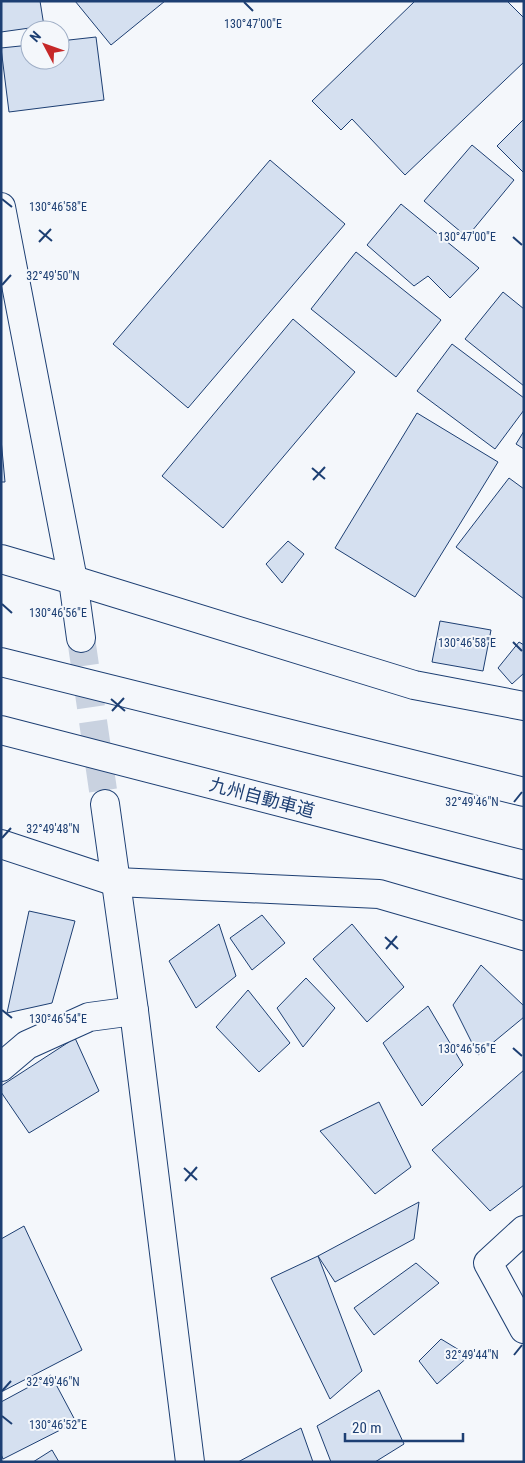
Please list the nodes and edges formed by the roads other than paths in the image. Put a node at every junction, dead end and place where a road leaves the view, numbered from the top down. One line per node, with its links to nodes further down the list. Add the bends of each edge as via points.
1 (1, 207): 2 (main road)
2 (9, 293): 4 (main road)
3 (1, 559): 4 (main road)
4 (73, 580): 5 (main road); 7 (main road, via 414,685)
5 (81, 638)
6 (1, 662): 9 (main road)
7 (524, 706)
8 (1, 730): 12 (main road, 九州自動車道)
9 (524, 792)
10 (105, 804): 13 (main road)
11 (1, 844): 13 (main road)
12 (524, 865)
13 (116, 882): 14 (main road, via 379,894); 15 (main road)
14 (524, 936)
15 (134, 1011): 16 (main road, via 89,1017 27,1045); 19 (main road)
16 (1, 1067)
17 (524, 1230): 18 (main road, via 488,1263)
18 (524, 1329)
19 (190, 1462)

